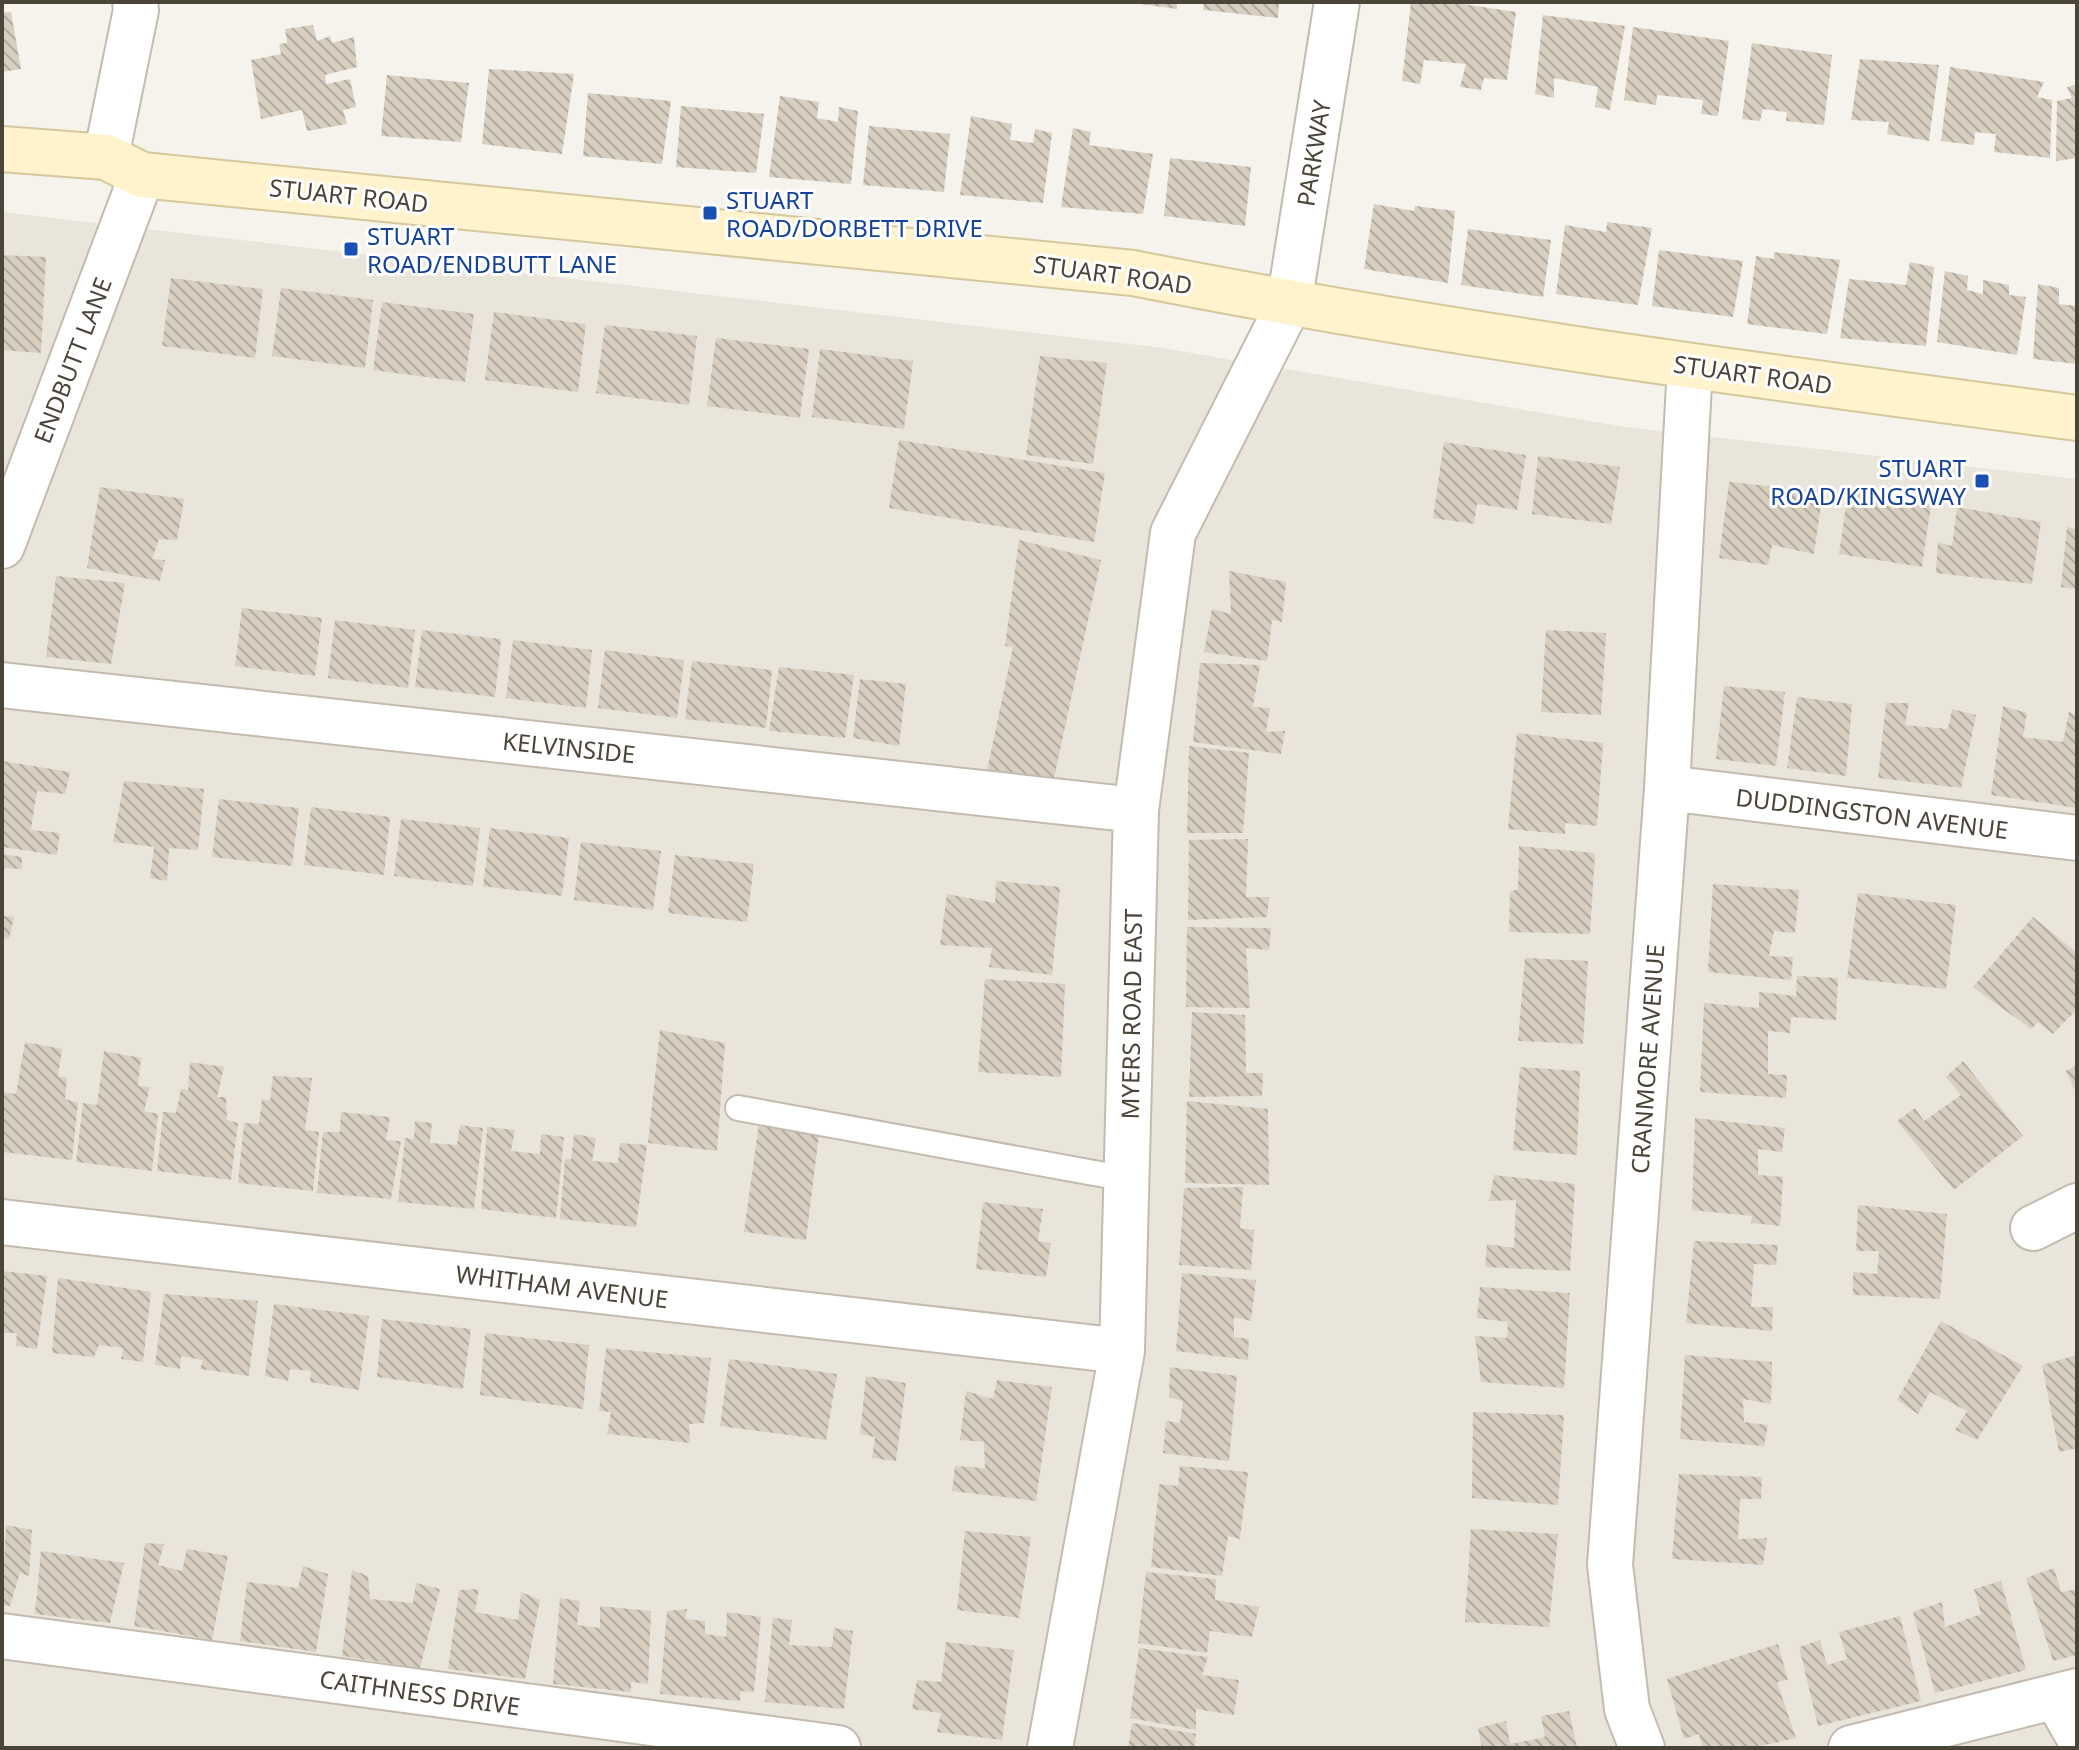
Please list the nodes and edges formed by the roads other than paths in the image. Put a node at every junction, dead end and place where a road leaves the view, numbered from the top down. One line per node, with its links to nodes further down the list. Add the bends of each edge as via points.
1 (1337, 2): 5 (street, PARKWAY)
2 (140, 5): 4 (street, ENDBUTT LANE)
3 (2, 149): 4 (street, STUART ROAD)
4 (124, 166): 5 (street, STUART ROAD, via 1133,273); 8 (street, ENDBUTT LANE)
5 (1289, 304): 6 (street, STUART ROAD); 11 (street, MYERS ROAD EAST, via 1173,533)
6 (1690, 366): 7 (street, STUART ROAD); 10 (street, CRANMORE AVENUE)
7 (2077, 418)
8 (2, 546)
9 (2, 685): 11 (street, KELVINSIDE)
10 (1667, 788): 12 (street, DUDDINGSTON AVENUE); 24 (street, CRANMORE AVENUE, via 1610,1565 1627,1709)
11 (1136, 810): 14 (street, MYERS ROAD EAST)
12 (2077, 838)
13 (738, 1108): 14 (lane)
14 (1127, 1179): 18 (street, MYERS ROAD EAST)
15 (2077, 1206): 17 (street)
16 (2, 1222): 18 (street, WHITHAM AVENUE)
17 (2033, 1228)
18 (1122, 1351): 23 (street, MYERS ROAD EAST)
19 (2, 1636): 22 (street, CAITHNESS DRIVE)
20 (2066, 1694): 21 (street); 25 (street)
21 (2077, 1734)
22 (838, 1748)
23 (1050, 1748)
24 (1642, 1748)
25 (1851, 1748)

